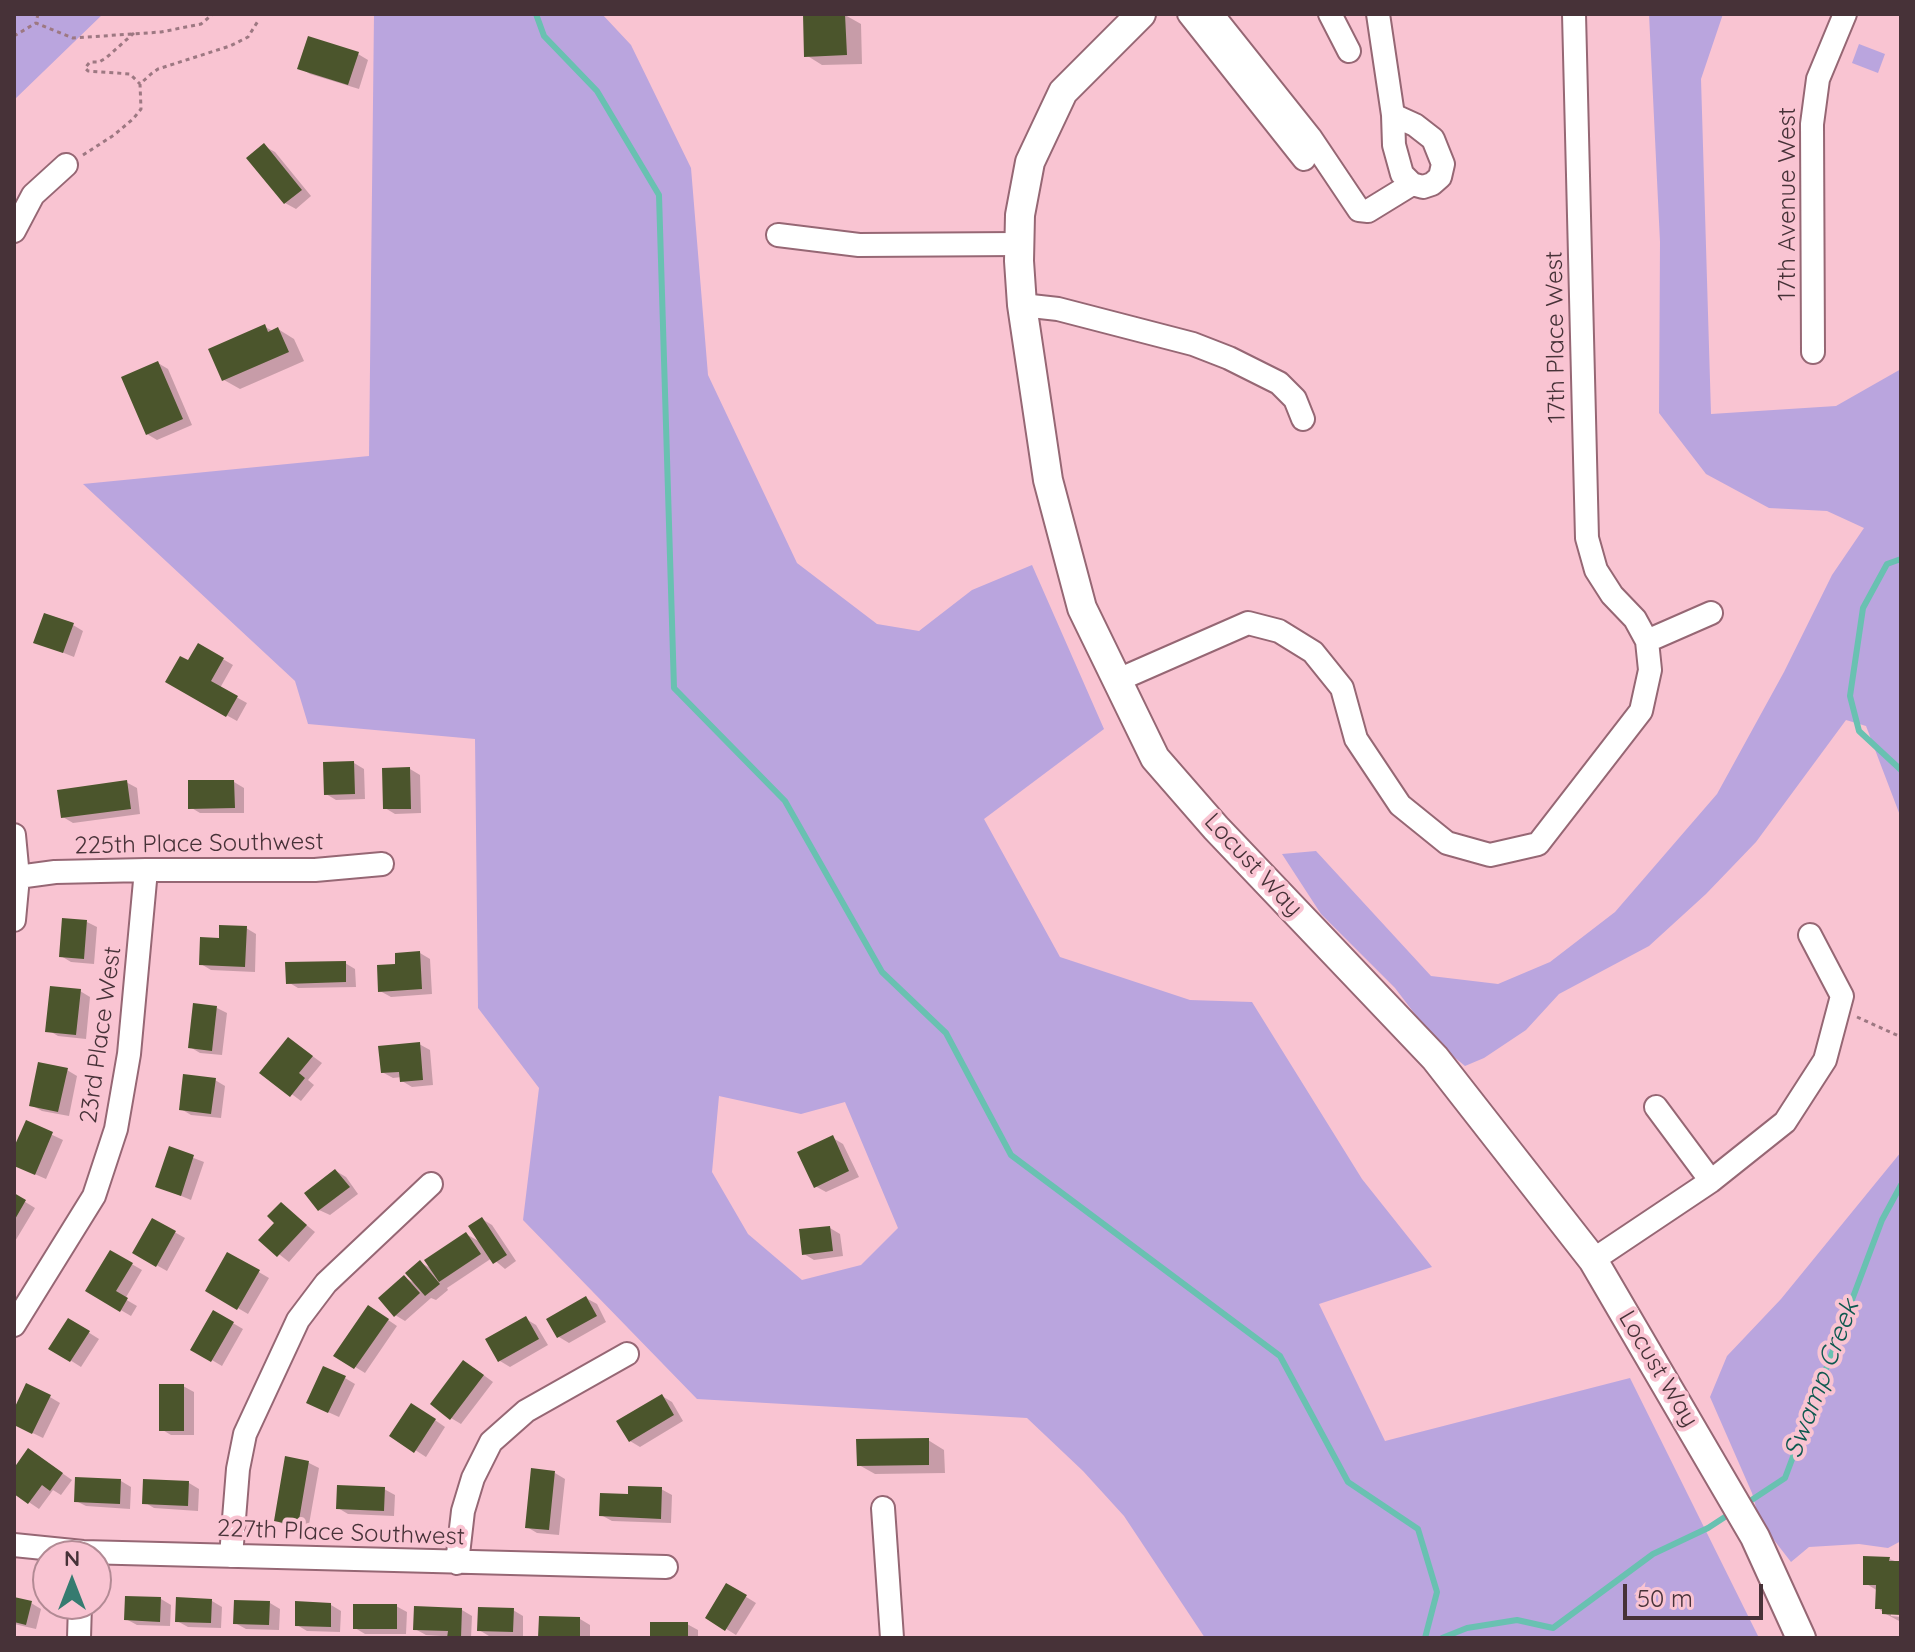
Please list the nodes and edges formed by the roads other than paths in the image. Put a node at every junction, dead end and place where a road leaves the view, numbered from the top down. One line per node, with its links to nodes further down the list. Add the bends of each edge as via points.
1 (1141, 14): 15 (main road, Locust Way, via 1063,92 1030,162)
2 (1189, 14): 10 (street)
3 (1212, 14): 12 (street, via 1310,137 1359,210 1368,211)
4 (1330, 14): 8 (street)
5 (1378, 14): 9 (street)
6 (1574, 14): 20 (street, 17th Place West, via 1587,538 1596,570)
7 (1845, 14): 17 (street, 17th Avenue West, via 1821,68 1812,124)
8 (1349, 51)
9 (1393, 115): 12 (street, via 1394,145 1402,174); 12 (street, via 1433,139 1443,164 1432,184)
10 (1304, 159)
11 (66, 165): 13 (street, via 33,195)
12 (1412, 184)
13 (14, 231)
14 (778, 235): 15 (street, via 859,245)
15 (1019, 244): 16 (main road, Locust Way)
16 (1022, 305): 18 (street, via 1058,309 1229,358 1279,383 1295,399); 21 (main road, Locust Way, via 1048,480 1082,608)
17 (1813, 352)
18 (1303, 419)
19 (1711, 613): 20 (street)
20 (1647, 641): 21 (street, via 1650,670 1641,711 1617,744 1538,844 1490,855 1447,843 1400,805 1356,739 1342,688 1313,652 1279,631 1248,623)
21 (1118, 680): 31 (main road, Locust Way, via 1155,758 1435,1058)
22 (14, 835): 25 (street)
23 (382, 864): 24 (street, 225th Place Southwest, via 315,870)
24 (146, 870): 25 (street, 225th Place Southwest); 32 (street, 23rd Place West, via 129,1054 116,1129 94,1196)
25 (18, 877): 26 (street)
26 (14, 920)
27 (1810, 935): 29 (street, via 1842,996 1825,1060 1785,1122)
28 (1656, 1107): 29 (street)
29 (1711, 1181): 31 (street)
30 (431, 1184): 36 (street, via 326,1283 298,1320 245,1434)
31 (1593, 1260): 40 (main road, Locust Way, via 1755,1537)
32 (14, 1325)
33 (627, 1354): 37 (street, via 526,1411 491,1442 463,1511)
34 (883, 1508): 39 (street)
35 (112, 1554): 36 (street, 227th Place Southwest)
36 (231, 1556): 37 (street, 227th Place Southwest)
37 (457, 1563): 38 (street, 227th Place Southwest)
38 (666, 1567)
39 (892, 1638)
40 (1801, 1638)

